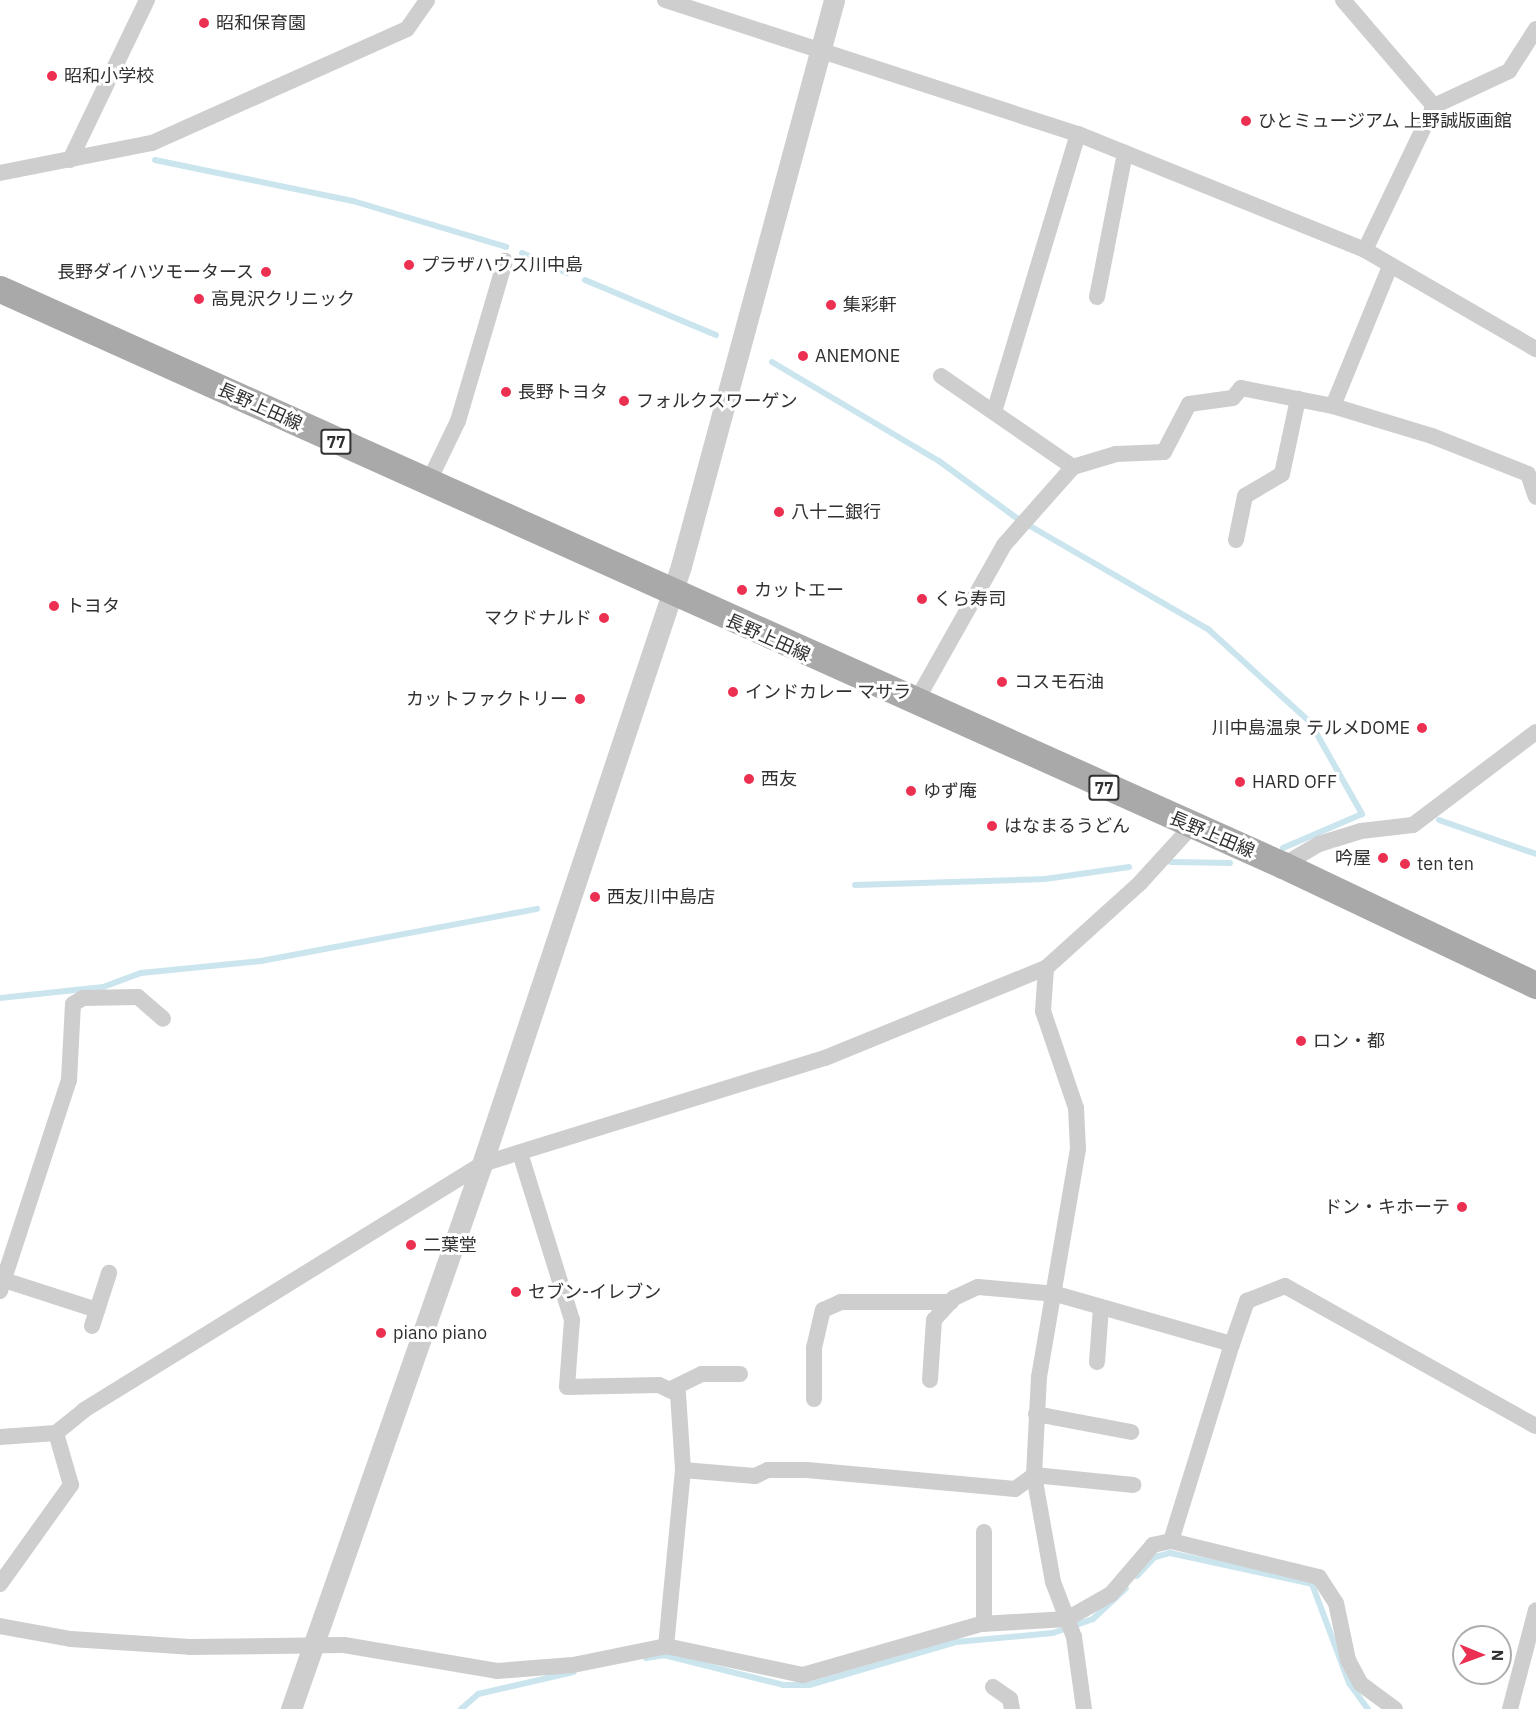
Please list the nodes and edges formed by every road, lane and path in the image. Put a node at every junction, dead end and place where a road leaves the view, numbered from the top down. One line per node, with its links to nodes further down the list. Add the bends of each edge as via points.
1 (147, 0): 11 (street)
2 (427, 0): 11 (street, via 407,29 279,90 152,143)
3 (665, 0): 7 (street)
4 (834, 0): 7 (street)
5 (1343, 0): 8 (street)
6 (1536, 29): 8 (street, via 1509,71)
7 (823, 49): 9 (street); 27 (street)
8 (1434, 106): 13 (street)
9 (1078, 134): 10 (street); 22 (street)
10 (1125, 153): 13 (street); 17 (street)
11 (70, 160): 12 (street)
12 (0, 173)
13 (1365, 250): 15 (street)
14 (505, 261): 24 (street, via 458,421)
15 (1390, 266): 18 (street); 21 (street)
16 (0, 289): 24 (main road, 長野上田線 / 77)
17 (1097, 297)
18 (1536, 349)
19 (941, 376): 22 (street)
20 (1298, 399): 21 (street); 23 (street, via 1241,388 1233,398 1189,404 1164,452 1116,453); 26 (street, via 1282,474 1245,496)
21 (1333, 406): 25 (street, via 1432,435 1528,474)
22 (994, 412): 23 (street)
23 (1073, 467): 28 (street, via 1004,544)
24 (428, 483): 27 (main road, 長野上田線 / 77)
25 (1536, 498)
26 (1236, 540)
27 (671, 595): 28 (main road, 長野上田線 / 77); 36 (street)
28 (915, 703): 30 (main road, 長野上田線 / 77)
29 (1536, 732): 31 (street, via 1413,825 1361,831 1319,843)
30 (1191, 827): 31 (main road, 長野上田線 / 77); 32 (street, via 1140,883)
31 (1283, 865): 33 (main road, 長野上田線 / 77)
32 (1046, 968): 35 (street, via 825,1058); 39 (street, via 1043,1011 1076,1108 1078,1149)
33 (1536, 985)
34 (164, 1019): 38 (street, via 138,997 83,998 73,1004 69,1080)
35 (520, 1153): 36 (street); 46 (street, via 572,1320 567,1387 658,1385)
36 (482, 1164): 51 (street, via 84,1410); 63 (street)
37 (109, 1273): 38 (street, via 94,1318)
38 (2, 1285)
39 (1056, 1294): 40 (street, via 978,1287); 41 (street); 48 (street)
40 (951, 1302): 45 (street, via 934,1320); 47 (street, via 841,1302 823,1310 814,1348)
41 (1101, 1307): 42 (street); 43 (street)
42 (1232, 1344): 49 (street, via 1247,1301 1285,1286); 57 (street)
43 (1097, 1362)
44 (740, 1374): 46 (street, via 702,1374)
45 (930, 1380)
46 (669, 1390): 53 (street, via 678,1394)
47 (814, 1399)
48 (1036, 1414): 50 (street); 54 (street)
49 (1536, 1426)
50 (1131, 1432)
51 (56, 1433): 52 (street); 58 (street, via 71,1485)
52 (0, 1437)
53 (682, 1470): 54 (street, via 755,1476 768,1470 807,1470 1015,1489); 64 (street)
54 (1034, 1475): 55 (street); 62 (street, via 1053,1582)
55 (1134, 1485)
56 (984, 1532): 60 (street)
57 (1171, 1541): 62 (street, via 1153,1545 1111,1594); 69 (street, via 1319,1577 1336,1603 1348,1660 1361,1684)
58 (0, 1584)
59 (1536, 1610): 70 (street)
60 (984, 1624): 62 (street); 64 (street, via 803,1675)
61 (0, 1626): 63 (street, via 71,1639 190,1647)
62 (1070, 1626): 68 (street)
63 (313, 1646): 64 (street, via 344,1645 497,1671 573,1665); 66 (street)
64 (666, 1646)
65 (993, 1687): 67 (street, via 1010,1699)
66 (291, 1709)
67 (1012, 1709)
68 (1084, 1709)
69 (1395, 1709)
70 (1510, 1709)

